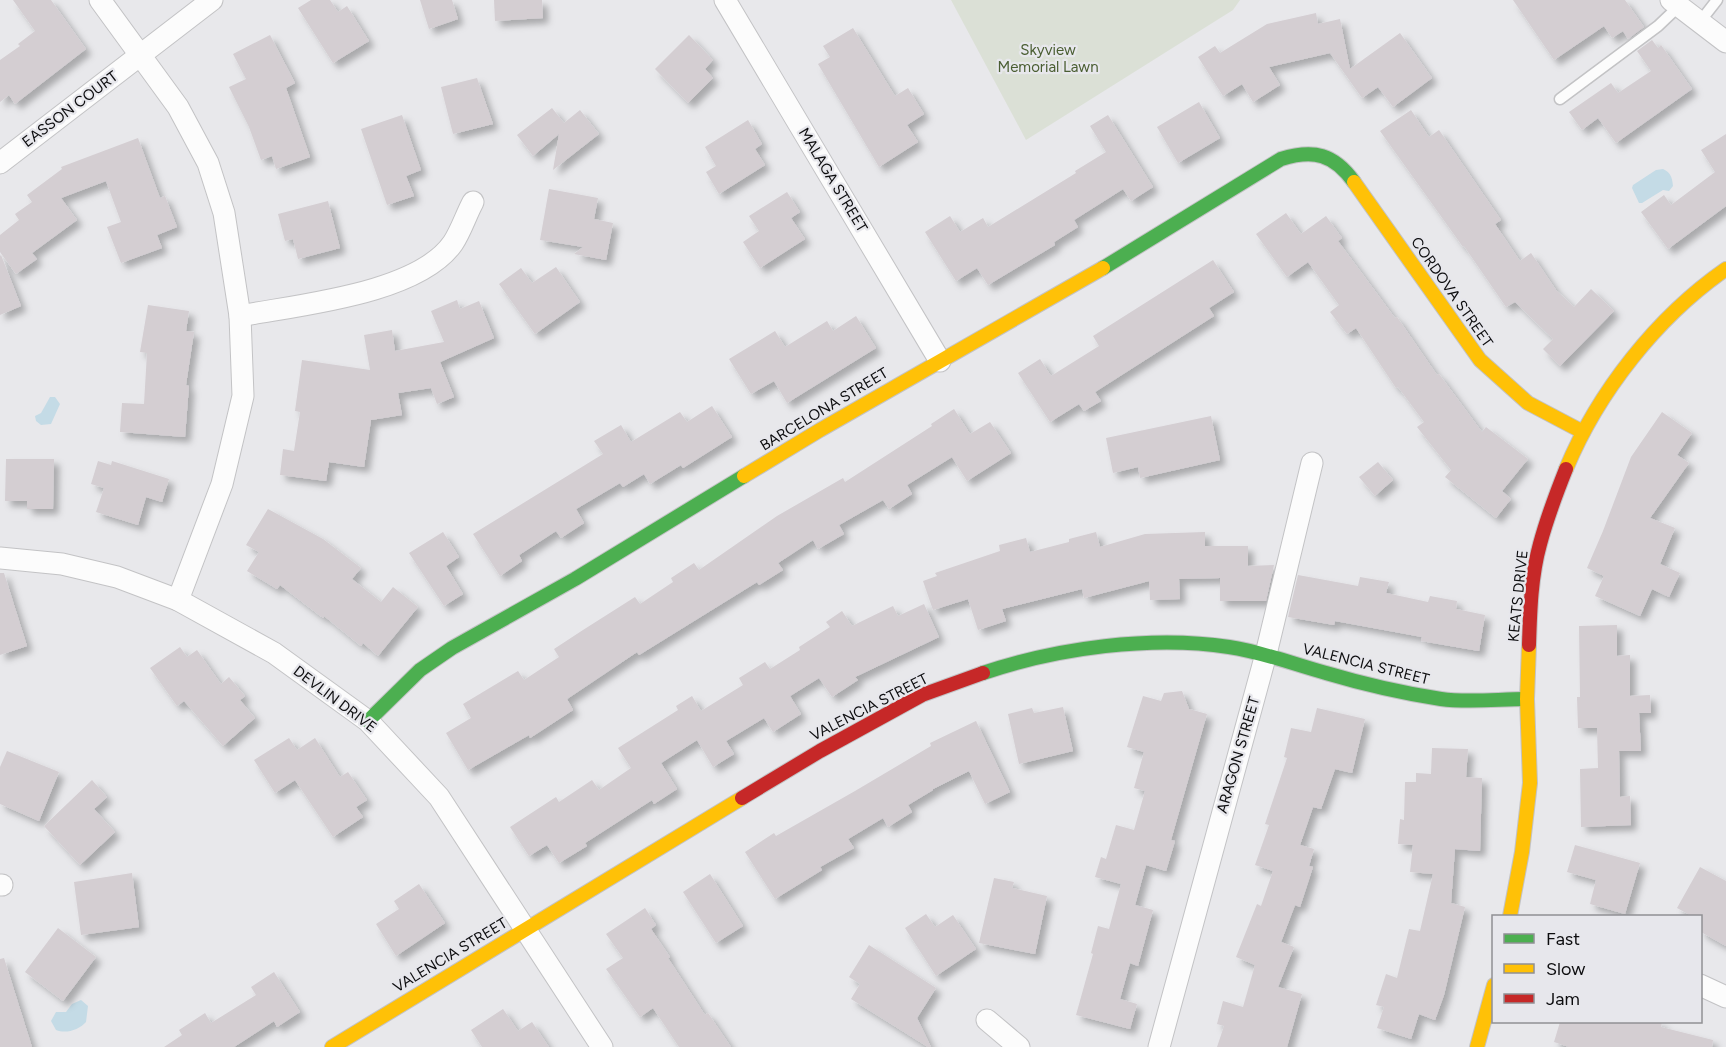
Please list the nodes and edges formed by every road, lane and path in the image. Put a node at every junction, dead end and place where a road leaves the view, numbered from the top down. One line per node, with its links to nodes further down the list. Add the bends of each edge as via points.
1 (100, 0): 8 (street)
2 (212, 0): 8 (street)
3 (725, 0): 15 (street, MALAGA STREET)
4 (1717, 0): 6 (lane)
5 (1674, 4): 6 (street); 9 (lane, via 1658,26)
6 (1699, 23): 7 (street)
7 (1726, 42)
8 (141, 55): 11 (street, EASSON COURT); 14 (street, via 178,107 208,163 224,213)
9 (1560, 99)
10 (1313, 152): 15 (street, BARCELONA STREET, via 1281,159); 16 (street, CORDOVA STREET, via 1330,158 1354,180 1480,360 1528,403)
11 (0, 163)
12 (473, 202): 14 (street, via 452,244 431,265 393,283 333,300)
13 (1726, 269): 16 (street, KEATS DRIVE, via 1654,333 1614,380)
14 (240, 316): 19 (street, via 243,396 222,484)
15 (940, 361): 22 (street, BARCELONA STREET, via 452,648 420,670)
16 (1583, 432): 21 (street, KEATS DRIVE, via 1554,498 1539,546 1530,607)
17 (1312, 463): 20 (street, ARAGON STREET)
18 (0, 558): 19 (street, DEVLIN DRIVE, via 62,564 117,577)
19 (178, 600): 22 (street, DEVLIN DRIVE, via 274,653)
20 (1266, 654): 21 (street, VALENCIA STREET, via 1326,673 1443,699); 24 (street, VALENCIA STREET, via 1187,643 1124,644 1061,653 987,672 922,695 820,751); 32 (street, ARAGON STREET)
21 (1527, 699): 23 (street, KEATS DRIVE, via 1530,783)
22 (368, 721): 24 (street, DEVLIN DRIVE, via 439,797)
23 (1510, 915)
24 (525, 929): 29 (street, VALENCIA STREET); 30 (street, DEVLIN DRIVE)
25 (1702, 985): 27 (street)
26 (1492, 991): 33 (street)
27 (1726, 997)
28 (987, 1020): 31 (street)
29 (332, 1047)
30 (602, 1047)
31 (1019, 1047)
32 (1159, 1047)
33 (1477, 1047)

